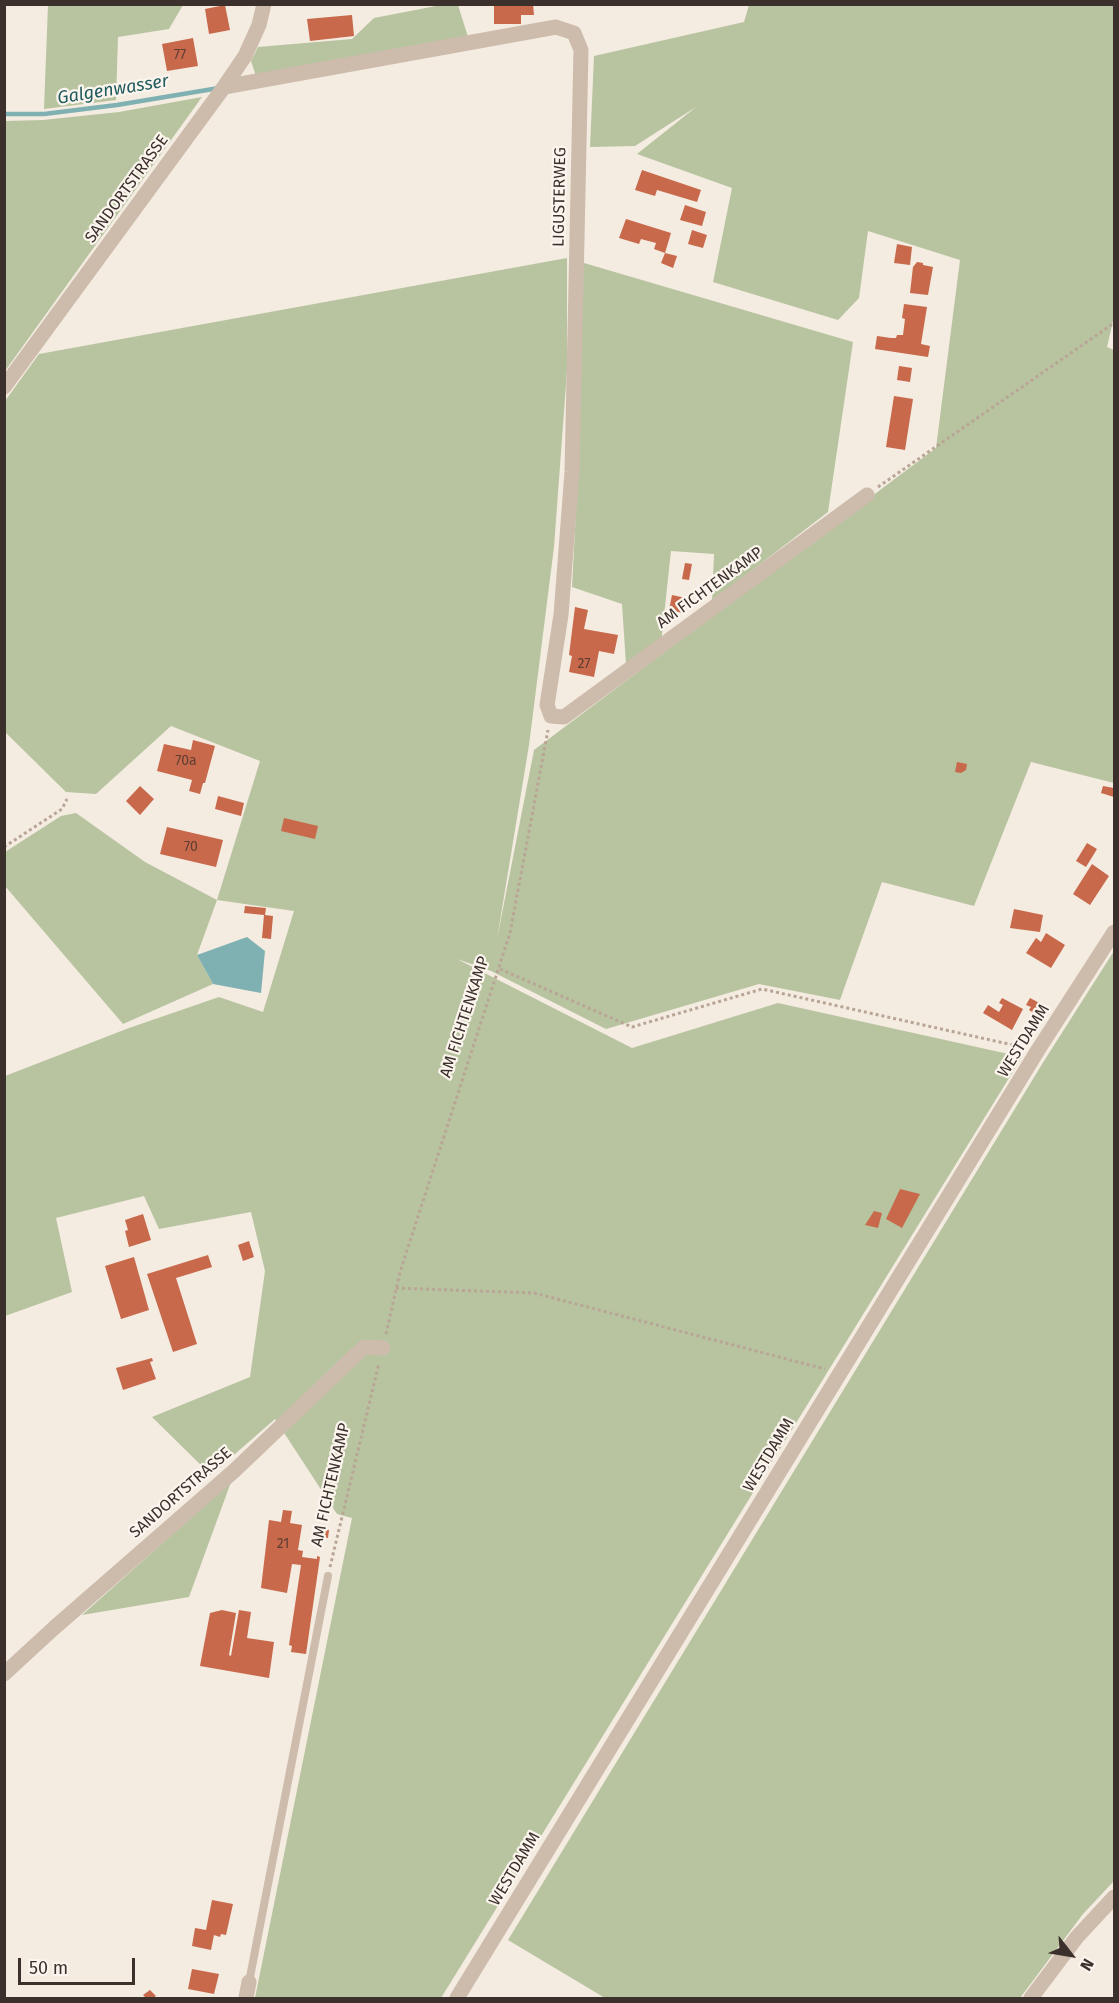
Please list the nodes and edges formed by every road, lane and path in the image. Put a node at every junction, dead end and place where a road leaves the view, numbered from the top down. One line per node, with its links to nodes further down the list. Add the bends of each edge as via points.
1 (264, 4): 2 (street, SANDORTSTRASSE, via 245,56)
2 (224, 87): 4 (street, SANDORTSTRASSE); 6 (street, LIGUSTERWEG, via 556,27 574,33 581,50 573,472 561,615 547,705)
3 (1114, 323): 5 (path)
4 (4, 387)
5 (867, 495): 6 (street, AM FICHTENKAMP, via 564,717)
6 (551, 716): 10 (path, AM FICHTENKAMP)
7 (67, 799): 8 (path, via 62,809)
8 (4, 847)
9 (1114, 932): 11 (street, WESTDAMM)
10 (500, 969): 11 (path, via 632,1027 762,989); 12 (path, AM FICHTENKAMP)
11 (1038, 1050): 14 (street, WESTDAMM)
12 (396, 1288): 13 (path, AM FICHTENKAMP); 14 (path, via 534,1293)
13 (383, 1348): 15 (path, AM FICHTENKAMP); 16 (street, SANDORTSTRASSE, via 364,1347 234,1472)
14 (840, 1373): 20 (street, WESTDAMM)
15 (328, 1576): 18 (lane)
16 (4, 1674)
17 (1114, 1897): 21 (street, via 1077,1937)
18 (249, 1982): 19 (street)
19 (246, 1998)
20 (457, 1998)
21 (1032, 1998)

